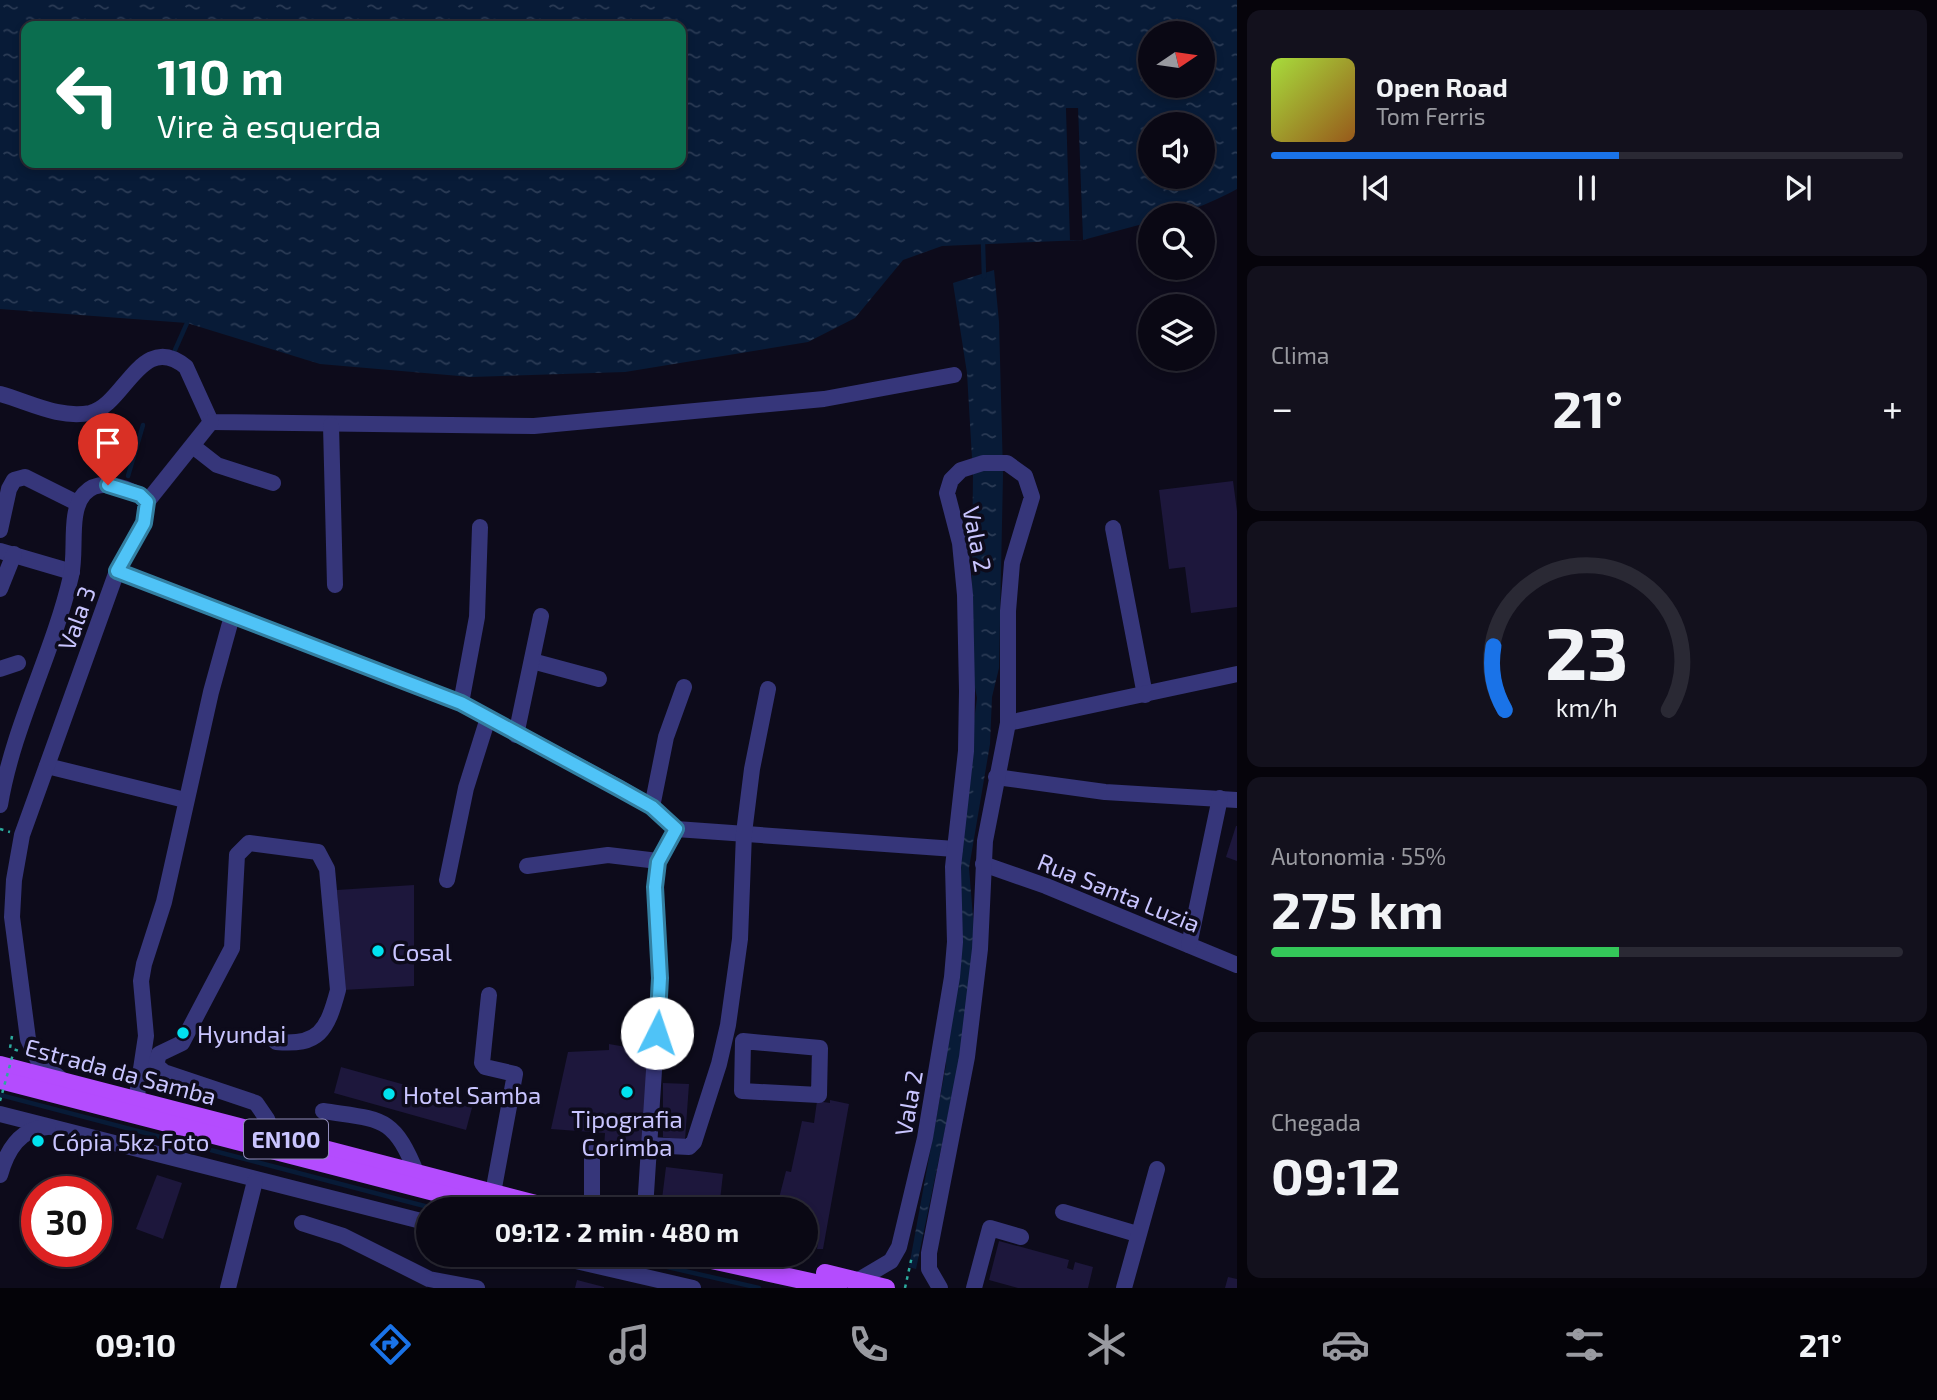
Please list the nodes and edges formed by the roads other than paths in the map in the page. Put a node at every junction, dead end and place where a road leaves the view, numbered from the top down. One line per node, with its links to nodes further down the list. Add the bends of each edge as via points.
1 (954, 375): 4 (street, via 824,399 534,426)
2 (0, 394): 3 (street, via 50,411 91,413 117,397 137,366 160,358 186,367)
3 (211, 422): 4 (street); 5 (street)
4 (331, 425): 15 (street)
5 (194, 447): 6 (street, via 217,465); 7 (street)
6 (273, 483)
7 (143, 498): 8 (street, via 114,486 98,486); 13 (street, Vala 3, via 144,523)
8 (77, 503): 11 (street, via 25,477 14,480); 14 (street, Vala 3)
9 (480, 527): 27 (street, via 477,617)
10 (1113, 528): 26 (street)
11 (0, 530)
12 (7, 552): 14 (street); 16 (street)
13 (117, 571): 17 (street); 31 (street, Vala 3)
14 (72, 572): 36 (street, Vala 3, via 10,758)
15 (335, 585)
16 (0, 589)
17 (232, 616): 27 (street); 34 (street)
18 (541, 616): 19 (street)
19 (532, 661): 23 (street); 30 (street)
20 (18, 663): 21 (street)
21 (0, 669)
22 (1237, 674): 26 (street)
23 (599, 679)
24 (684, 687): 37 (street, via 666,737)
25 (768, 689): 39 (street, via 751,769)
26 (1145, 695): 29 (street)
27 (461, 703): 28 (street)
28 (488, 718): 30 (street); 44 (street, via 466,789)
29 (1009, 723): 32 (street, Vala 2); 40 (street, Vala 2, via 1012,563 1032,497 1017,468 983,463 961,470 947,493 960,542 965,595 966,751)
30 (516, 734): 37 (street)
31 (47, 766): 34 (street); 53 (street, Vala 3, via 22,835 12,917 28,1039 37,1058)
32 (996, 777): 33 (street, via 1118,793); 42 (street, Vala 2)
33 (1220, 798): 35 (street); 45 (street)
34 (186, 800): 54 (street, via 141,981 146,1036)
35 (1237, 800)
36 (0, 805)
37 (652, 807): 38 (street)
38 (676, 829): 39 (street); 41 (street)
39 (744, 833): 40 (street); 49 (street, via 740,939)
40 (955, 849): 78 (street, Vala 2, via 952,977 925,1138 899,1247 891,1261)
41 (658, 862): 43 (street, via 608,855); 59 (street, via 660,978)
42 (983, 864): 45 (street, Rua Santa Luzia); 85 (street, Vala 2, via 980,949 967,1057 929,1254 929,1269)
43 (527, 866)
44 (447, 880)
45 (1189, 945): 46 (street, Rua Santa Luzia)
46 (1237, 965)
47 (489, 995): 67 (street, via 482,1063 513,1071 515,1078)
48 (276, 1042): 58 (street, via 309,1042 335,1003 338,990 327,869 318,852 250,843 237,855 232,948 182,1043 159,1054 156,1065 164,1072 256,1103)
49 (721, 1056): 50 (street); 59 (street, via 694,1142 682,1148)
50 (743, 1059): 50 (street, via 743,1041 820,1048 819,1096 742,1091)
51 (6, 1060): 53 (main road, Estrada da Samba / EN100)
52 (0, 1080): 65 (main road, Estrada da Samba / EN100)
53 (66, 1084): 54 (main road, Estrada da Samba / EN100)
54 (136, 1102): 58 (main road, Estrada da Samba / EN100)
55 (1, 1110): 57 (street)
56 (323, 1111): 62 (street, via 386,1124 399,1135)
57 (52, 1126): 63 (street, via 21,1135 9,1150); 64 (street)
58 (273, 1136): 62 (main road, Estrada da Samba / EN100)
59 (649, 1145): 69 (street)
60 (592, 1153): 68 (street)
61 (1157, 1169): 73 (street)
62 (417, 1174): 66 (main road, Estrada da Samba / EN100)
63 (0, 1175)
64 (255, 1181): 71 (street); 80 (street)
65 (481, 1197)
66 (485, 1197)
67 (498, 1197)
68 (592, 1197)
69 (646, 1197)
70 (1063, 1212): 73 (street)
71 (416, 1220)
72 (302, 1223): 79 (street, via 343,1236)
73 (1138, 1234): 87 (street)
74 (1021, 1237): 86 (street, via 990,1228)
75 (602, 1267): 82 (street)
76 (743, 1267): 83 (main road)
77 (797, 1267): 78 (main road)
78 (857, 1281): 84 (main road)
79 (442, 1285): 81 (street)
80 (228, 1288)
81 (477, 1288)
82 (693, 1288)
83 (838, 1288)
84 (886, 1288)
85 (940, 1288)
86 (974, 1288)
87 (1124, 1288)

